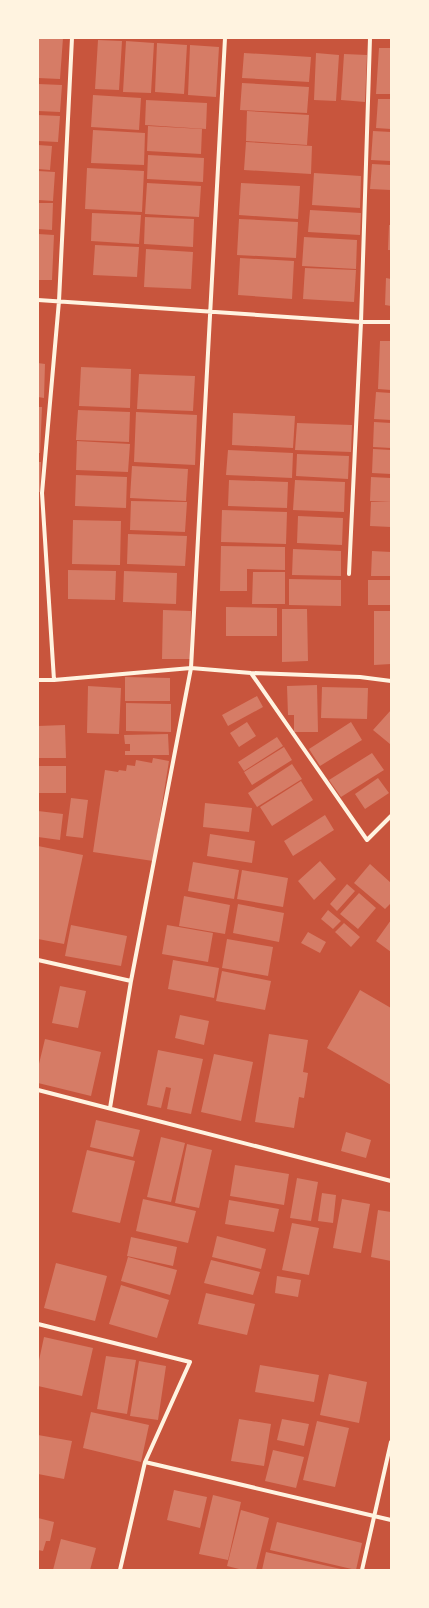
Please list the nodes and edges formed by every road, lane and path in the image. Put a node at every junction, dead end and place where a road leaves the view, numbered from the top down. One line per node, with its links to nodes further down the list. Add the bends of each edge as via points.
1 (72, 38): 5 (street)
2 (225, 38): 6 (street)
3 (370, 38): 7 (street)
4 (38, 300): 5 (street)
5 (59, 301): 6 (street); 13 (street, via 42,493)
6 (212, 312): 7 (street); 10 (street)
7 (361, 322): 8 (street); 9 (street)
8 (391, 322)
9 (349, 574)
10 (192, 668): 11 (street); 13 (street); 17 (street)
11 (251, 673): 14 (street, via 360,677); 15 (street, via 367,840)
12 (38, 680): 13 (street)
13 (54, 680)
14 (391, 681)
15 (391, 816)
16 (38, 960): 17 (street)
17 (131, 981): 19 (street)
18 (38, 1090): 19 (street)
19 (110, 1108): 20 (street)
20 (391, 1181)
21 (38, 1324): 23 (street, via 190,1362)
22 (391, 1442): 24 (street)
23 (146, 1462): 24 (street); 26 (street)
24 (374, 1516): 25 (street); 27 (street)
25 (391, 1520)
26 (120, 1570)
27 (362, 1570)

